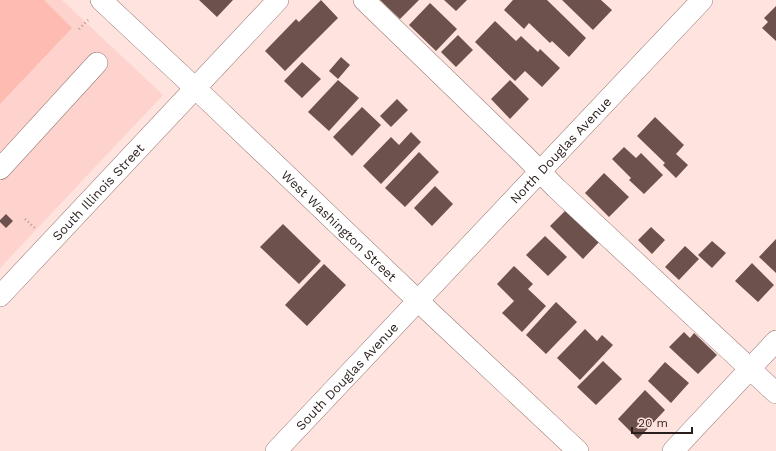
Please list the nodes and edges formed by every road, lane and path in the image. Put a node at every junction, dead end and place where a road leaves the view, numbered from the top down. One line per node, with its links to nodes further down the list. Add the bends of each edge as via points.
1 (101, 0): 8 (street, West Washington Street)
2 (278, 0): 8 (street, South Illinois Street)
3 (364, 0): 10 (street)
4 (702, 0): 10 (street, North Douglas Avenue)
5 (88, 20): 6 (path)
6 (79, 29)
7 (97, 63): 9 (street)
8 (195, 88): 13 (street, South Illinois Street); 14 (street, West Washington Street)
9 (0, 169)
10 (540, 171): 14 (street, North Douglas Avenue); 16 (street)
11 (25, 219): 12 (path)
12 (38, 231)
13 (0, 296)
14 (418, 300): 18 (street, West Washington Street); 19 (street, South Douglas Avenue)
15 (776, 341): 16 (street)
16 (750, 368): 17 (street); 20 (street)
17 (776, 393)
18 (568, 448)
19 (276, 451)
20 (672, 451)

